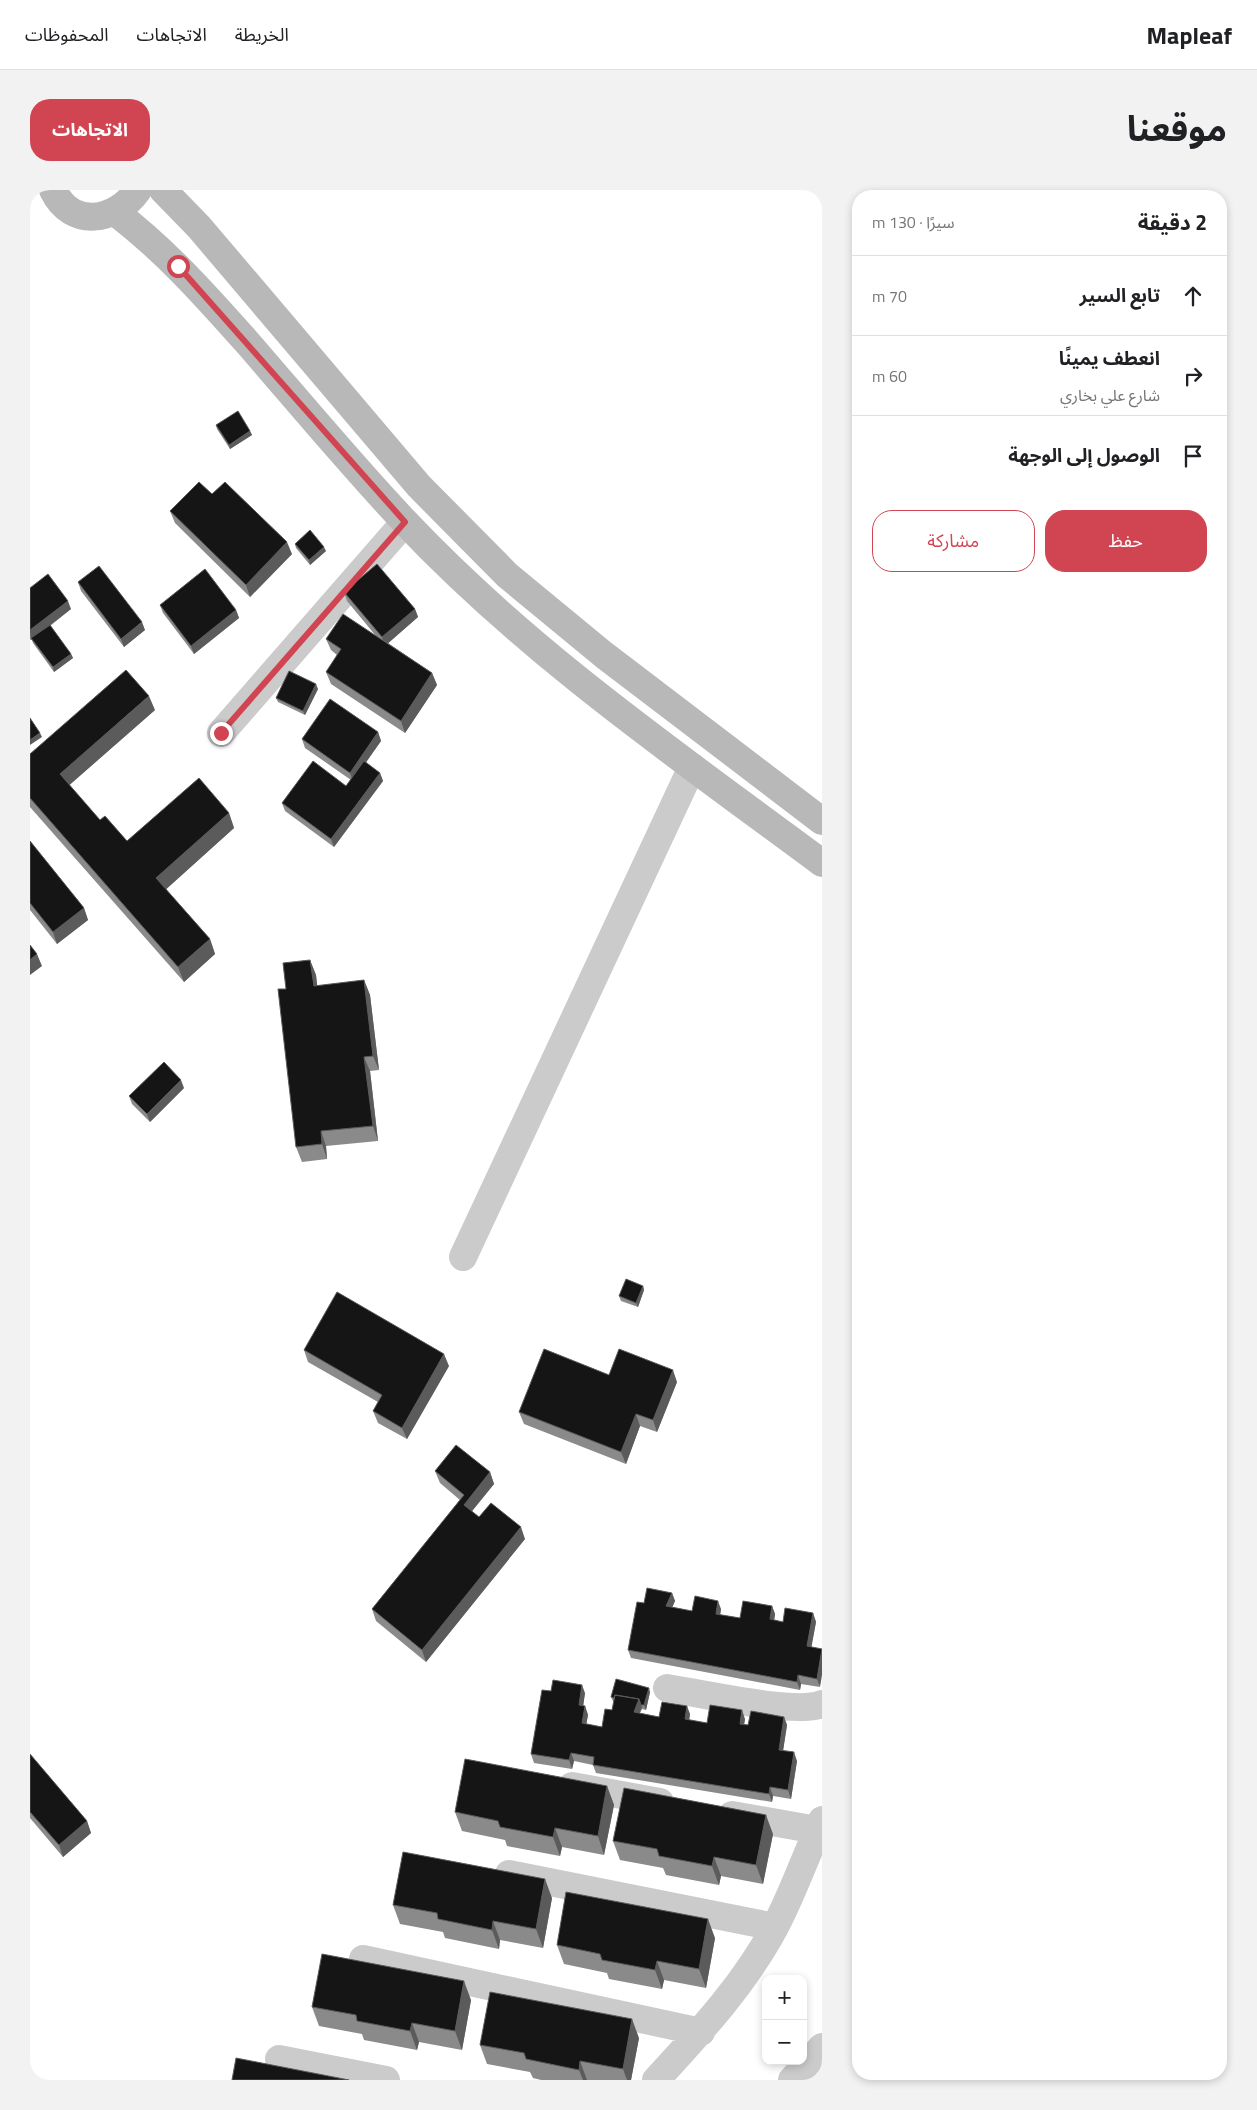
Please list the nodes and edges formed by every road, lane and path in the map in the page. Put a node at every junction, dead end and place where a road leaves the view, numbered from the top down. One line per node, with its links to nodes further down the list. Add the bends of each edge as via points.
1 (53, 190): 4 (main road, via 75,213 102,216)
2 (138, 190): 4 (main road)
3 (163, 190): 8 (main road, via 199,227 419,486 507,575 604,655)
4 (115, 212): 5 (main road, via 158,247 198,287)
5 (405, 522): 6 (street); 7 (main road, via 514,627 631,723)
6 (221, 733)
7 (692, 767): 9 (main road); 10 (street)
8 (822, 821)
9 (822, 863)
10 (463, 1257)
11 (666, 1688): 12 (street, via 790,1707)
12 (822, 1704)
13 (547, 1782): 14 (street)
14 (682, 1806)
15 (711, 1811): 16 (street)
16 (820, 1825): 18 (street)
17 (488, 1870): 18 (street)
18 (775, 1927): 20 (street, via 737,1987)
19 (363, 1959): 20 (street)
20 (701, 2032): 24 (street)
21 (822, 2047): 25 (street)
22 (279, 2059): 23 (street)
23 (386, 2080)
24 (656, 2080)
25 (792, 2080)

